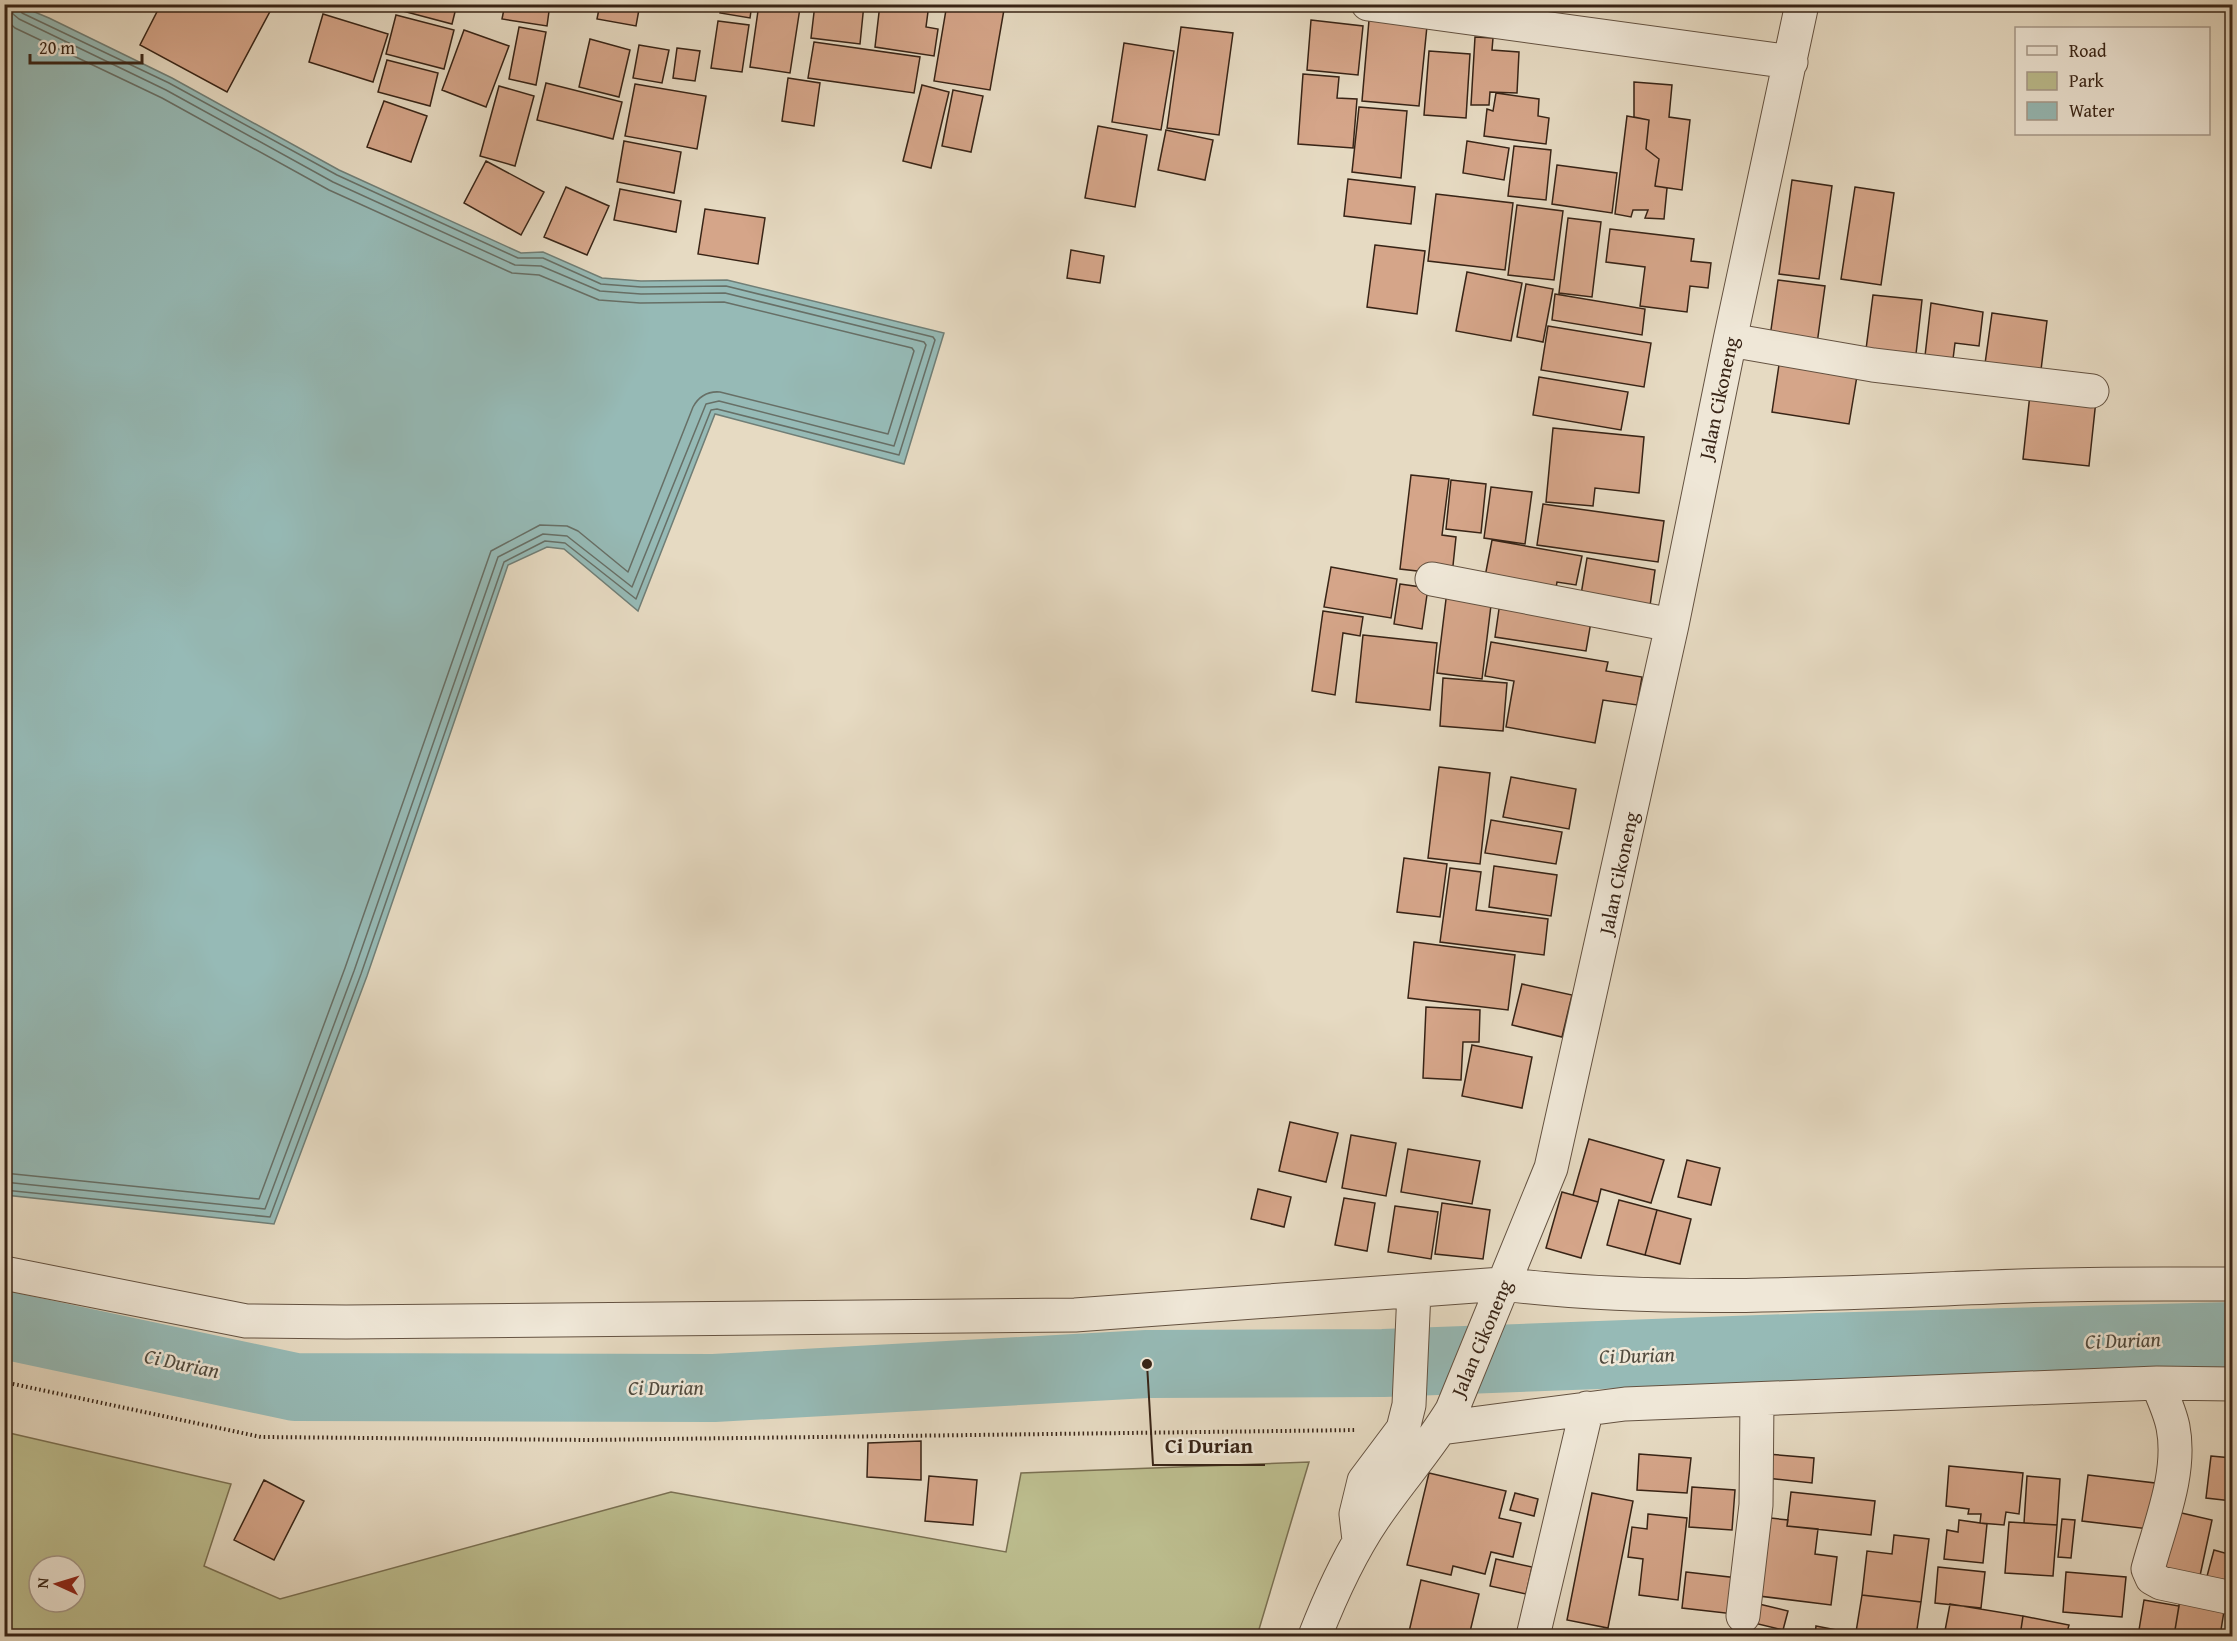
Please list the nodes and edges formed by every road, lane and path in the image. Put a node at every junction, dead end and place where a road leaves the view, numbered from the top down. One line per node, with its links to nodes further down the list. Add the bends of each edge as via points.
1 (1368, 4): 3 (street)
2 (1802, 4): 4 (street, Jalan Cikoneng)
3 (1403, 7): 4 (street)
4 (1791, 62): 5 (street, Jalan Cikoneng)
5 (1730, 340): 6 (street, via 1873,365); 8 (street, Jalan Cikoneng)
6 (2092, 391)
7 (1432, 579): 8 (street)
8 (1672, 625): 11 (street, Jalan Cikoneng, via 1551,1168)
9 (4, 1274): 12 (street, via 257,1321 1075,1315)
10 (2232, 1284): 11 (street, via 2022,1286 1748,1298 1540,1288)
11 (1498, 1293): 12 (street); 19 (street, Jalan Cikoneng)
12 (1413, 1304): 18 (street)
13 (4, 1382): 18 (path, via 261,1437 588,1440)
14 (2157, 1383): 15 (street); 16 (street); 21 (street, via 2173,1428 2175,1451 2148,1569 2152,1578 2161,1583)
15 (2232, 1384)
16 (1757, 1400): 17 (street); 22 (street, via 1756,1505)
17 (1587, 1408): 19 (street); 24 (street)
18 (1406, 1418): 20 (street, via 1364,1481 1356,1514)
19 (1446, 1419): 20 (street, Jalan Cikoneng)
20 (1359, 1542): 23 (street, Jalan Cikoneng)
21 (2232, 1598)
22 (1743, 1616)
23 (1315, 1636)
24 (1533, 1636)

